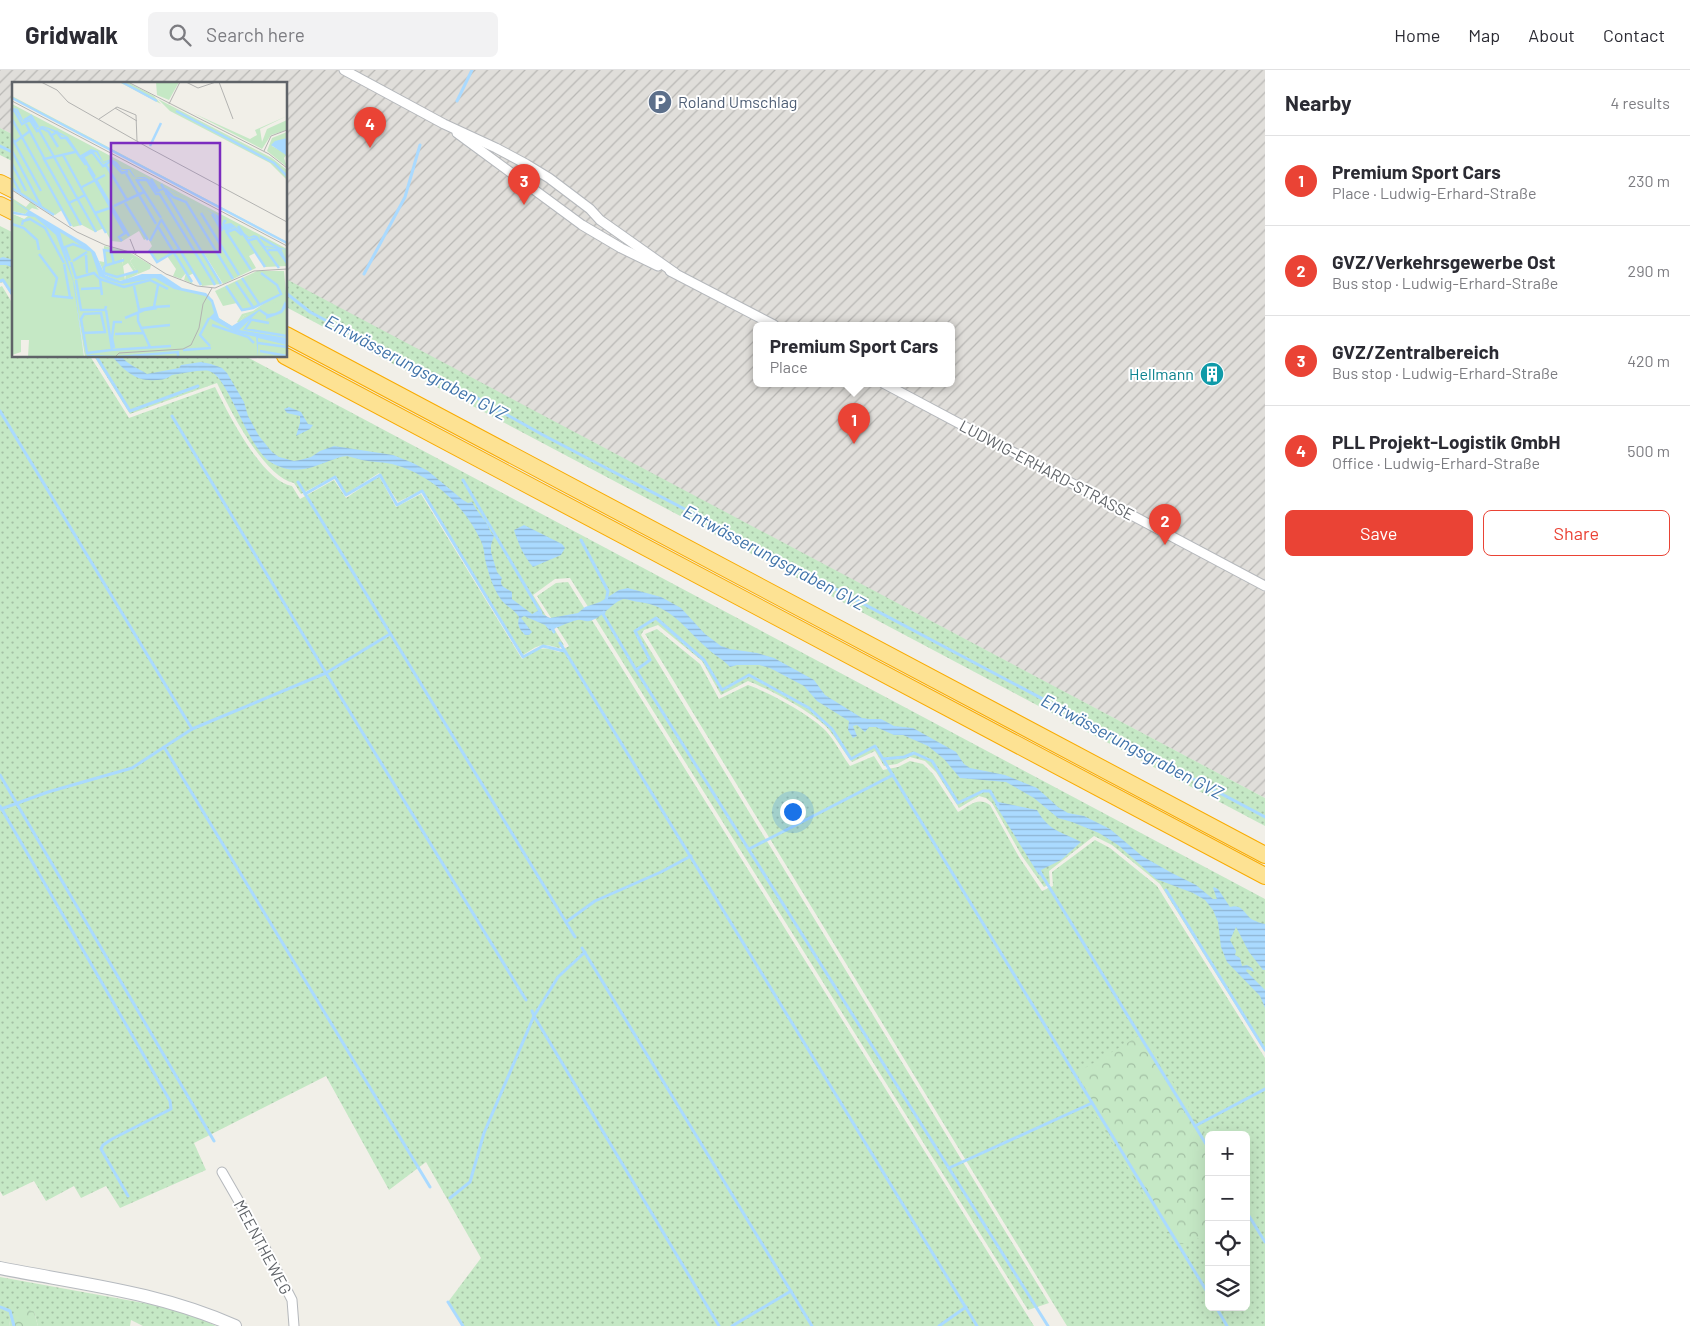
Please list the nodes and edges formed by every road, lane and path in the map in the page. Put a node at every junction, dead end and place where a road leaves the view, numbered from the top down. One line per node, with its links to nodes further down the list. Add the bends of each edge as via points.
1 (344, 70): 2 (street)
2 (444, 124): 7 (street, via 582,225); 7 (street, via 549,178 600,220)
3 (0, 183): 4 (highway)
4 (12, 189)
5 (0, 205): 6 (highway)
6 (12, 211)
7 (675, 272): 8 (street)
8 (768, 322)
9 (288, 336): 13 (highway)
10 (288, 358): 14 (highway)
11 (891, 387): 12 (street, LUDWIG-ERHARD-STRASSE)
12 (1265, 586)
13 (1265, 855)
14 (1265, 876)
15 (222, 1172): 18 (street, MEENTHEWEG, via 292,1300)
16 (0, 1268): 17 (main road, via 136,1292 198,1310)
17 (235, 1326)
18 (294, 1326)

